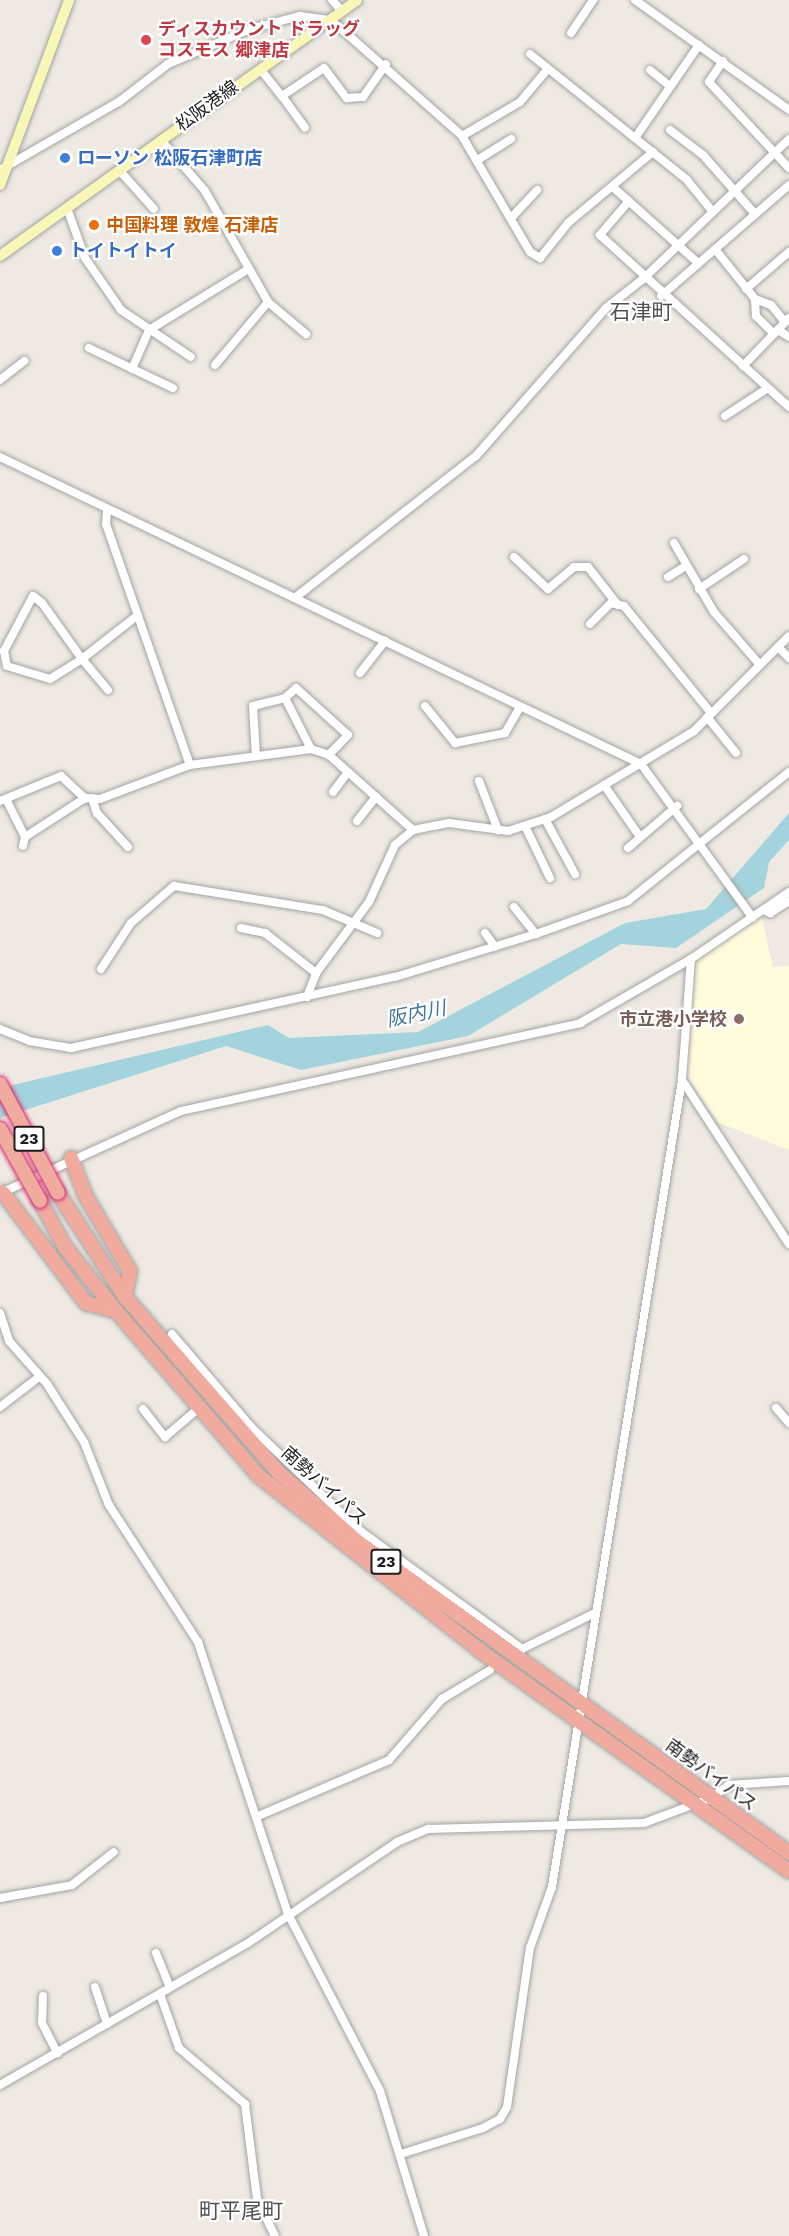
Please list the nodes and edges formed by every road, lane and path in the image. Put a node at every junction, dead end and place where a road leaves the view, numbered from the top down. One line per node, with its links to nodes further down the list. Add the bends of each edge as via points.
1 (69, 0): 30 (main road)
2 (332, 0): 7 (street)
3 (357, 0): 7 (main road, 松阪港線)
4 (593, 0): 9 (street)
5 (635, 0): 6 (street)
6 (649, 4): 10 (street)
7 (342, 11): 8 (main road, 松阪港線)
8 (329, 20): 13 (street); 14 (main road, 松阪港線); 30 (street, via 300,16 205,46 168,64 120,101)
9 (571, 33)
10 (699, 45): 12 (street); 17 (street)
11 (530, 54): 23 (street)
12 (723, 61): 19 (street); 28 (street, via 709,82)
13 (386, 64): 18 (street, via 363,97 347,98 324,68); 22 (street)
14 (260, 69): 18 (street); 26 (main road, 松阪港線)
15 (650, 70): 17 (street)
16 (545, 72): 22 (street, via 520,102)
17 (670, 86): 23 (street)
18 (282, 96): 20 (street)
19 (789, 111)
20 (305, 128)
21 (670, 130): 37 (street, via 704,155)
22 (462, 136): 29 (street)
23 (635, 138): 27 (street)
24 (511, 139): 29 (street)
25 (789, 139): 28 (street)
26 (161, 140): 32 (main road, 松阪港線); 49 (street, via 205,191)
27 (653, 152): 35 (street); 41 (street, via 694,186)
28 (775, 156): 31 (street); 37 (street)
29 (479, 159): 43 (street)
30 (4, 167): 33 (main road)
31 (789, 168)
32 (119, 170): 39 (main road, 松阪港線); 40 (street)
33 (0, 185)
34 (789, 185): 42 (street)
35 (615, 189): 38 (street); 43 (street, via 568,223 540,258 530,252)
36 (537, 190): 43 (street)
37 (736, 191): 41 (street); 42 (street)
38 (629, 201): 44 (street); 50 (street, via 600,235)
39 (67, 208): 47 (main road, 松阪港線); 56 (street, via 102,287 121,310)
40 (154, 209)
41 (712, 211): 44 (street)
42 (755, 214): 45 (street)
43 (512, 217)
44 (675, 243): 48 (street); 50 (street)
45 (715, 249): 48 (street); 51 (street)
46 (789, 252): 51 (street)
47 (0, 256)
48 (698, 263): 52 (street)
49 (247, 270): 54 (street); 56 (street)
50 (643, 279): 52 (street); 79 (street, via 606,308 476,456)
51 (746, 289): 53 (street)
52 (661, 296): 64 (street)
53 (755, 299): 55 (street, via 771,305); 57 (street, via 756,316)
54 (268, 302): 58 (street); 63 (street)
55 (787, 320): 57 (street)
56 (149, 330): 61 (street); 65 (street)
57 (776, 332): 59 (street); 64 (street)
58 (306, 334)
59 (789, 336)
60 (89, 348): 65 (street)
61 (191, 357)
62 (24, 361): 66 (street)
63 (215, 364)
64 (743, 366): 67 (street)
65 (132, 369): 68 (street)
66 (0, 380)
67 (768, 387): 69 (street); 70 (street)
68 (173, 388)
69 (789, 407)
70 (725, 416)
71 (0, 457): 72 (street)
72 (107, 512): 79 (street); 81 (street, via 106,524)
73 (674, 543): 76 (street)
74 (514, 557): 80 (street, via 548,589 574,567 588,567)
75 (744, 559): 78 (street)
76 (687, 565): 77 (street); 78 (street)
77 (668, 577)
78 (699, 589): 88 (street)
79 (296, 597): 84 (street)
80 (618, 605): 82 (street, via 611,603); 94 (street)
81 (138, 615): 87 (street); 100 (street)
82 (590, 624)
83 (789, 636): 85 (street)
84 (385, 641): 89 (street); 93 (street)
85 (778, 646): 86 (street); 88 (street)
86 (789, 658)
87 (82, 659): 87 (street, via 50,679 7,666 4,651 33,596); 90 (street)
88 (760, 665): 94 (street)
89 (360, 673)
90 (108, 690)
91 (285, 698): 95 (street); 97 (street, via 297,688 344,729 343,743); 98 (street, via 253,706)
92 (425, 706): 93 (street, via 455,743 505,733)
93 (520, 707): 99 (street)
94 (709, 715): 96 (street); 99 (street)
95 (310, 749): 97 (street); 98 (street)
96 (736, 753)
97 (329, 754): 101 (street)
98 (256, 756): 100 (street)
99 (641, 764): 104 (street); 109 (street)
100 (190, 765): 107 (street)
101 (348, 772): 105 (street); 106 (street)
102 (789, 772): 120 (street)
103 (479, 781): 114 (street)
104 (604, 785): 110 (street); 116 (street)
105 (333, 792)
106 (376, 797): 111 (street); 113 (street)
107 (89, 798): 108 (street, via 61,776); 115 (street); 118 (street, via 96,813)
108 (3, 800): 115 (street)
109 (677, 806): 116 (street); 120 (street)
110 (545, 819): 112 (street); 121 (street)
111 (357, 821)
112 (525, 826): 114 (street); 122 (street)
113 (412, 830): 114 (street, via 449,823); 128 (street, via 395,845)
114 (498, 830)
115 (25, 837): 117 (street)
116 (640, 837): 119 (street)
117 (23, 846)
118 (128, 847)
119 (628, 848)
120 (705, 848): 127 (street); 132 (street, via 628,901)
121 (575, 874)
122 (550, 878)
123 (789, 892): 126 (street)
124 (789, 901): 126 (street, via 770,913)
125 (514, 907): 132 (street)
126 (763, 910): 127 (street)
127 (752, 915): 134 (street)
128 (354, 925): 130 (street); 135 (street, via 323,910 174,886 131,923); 136 (street)
129 (241, 928): 136 (street, via 265,933)
130 (377, 933)
131 (484, 933): 133 (street)
132 (536, 934): 133 (street)
133 (495, 947): 137 (street)
134 (691, 959): 139 (street); 142 (street, via 580,1023 181,1111)
135 (101, 969)
136 (316, 973): 137 (street)
137 (308, 997): 138 (street, via 71,1048 29,1041)
138 (0, 1029)
139 (682, 1080): 144 (street); 155 (street)
140 (0, 1084): 145 (highway, 南勢バイパス / 23, bridge, via 58,1193)
141 (0, 1129): 146 (highway, 南勢バイパス / 23, bridge, via 65,1247)
142 (71, 1158): 143 (street); 145 (highway, via 85,1196 130,1271)
143 (1, 1193): 146 (highway, via 86,1304)
144 (789, 1244)
145 (125, 1297): 157 (highway, 南勢バイパス / 23, via 278,1472 358,1542)
146 (116, 1311): 151 (highway, 南勢バイパス / 23)
147 (0, 1313): 149 (street, via 9,1341)
148 (172, 1334): 155 (street, via 252,1428 358,1530 522,1649)
149 (39, 1377): 150 (street); 162 (street, via 84,1442 109,1505 198,1642)
150 (0, 1407)
151 (199, 1408): 153 (street, via 165,1437); 158 (highway, 南勢バイパス / 23, via 260,1476 341,1546)
152 (776, 1408): 154 (street)
153 (143, 1409)
154 (789, 1423)
155 (595, 1613): 157 (street)
156 (490, 1670): 162 (street, via 442,1699 389,1760)
157 (582, 1705): 158 (street); 160 (highway, 南勢バイパス / 23)
158 (579, 1721): 161 (highway, 南勢バイパス / 23); 163 (street)
159 (789, 1781): 160 (street, via 729,1785)
160 (711, 1798): 161 (street); 165 (highway, 南勢バイパス / 23)
161 (694, 1803): 163 (street, via 644,1823); 166 (highway, 南勢バイパス / 23)
162 (258, 1816): 168 (street)
163 (562, 1823): 168 (street, via 428,1829 397,1842); 177 (street, via 552,1887 530,1948 505,2114 483,2128)
164 (114, 1852): 167 (street, via 72,1885)
165 (789, 1853)
166 (789, 1871)
167 (0, 1898)
168 (288, 1914): 171 (street); 177 (street, via 380,2091)
169 (156, 1953): 171 (street)
170 (95, 1987): 174 (street)
171 (170, 1987): 172 (street)
172 (160, 1994): 174 (street); 178 (street, via 180,2048 245,2104 257,2199)
173 (43, 1995): 175 (street, via 42,2023)
174 (106, 2024): 175 (street)
175 (57, 2053): 176 (street)
176 (0, 2085)
177 (401, 2154): 179 (street)
178 (275, 2236)
179 (424, 2236)

